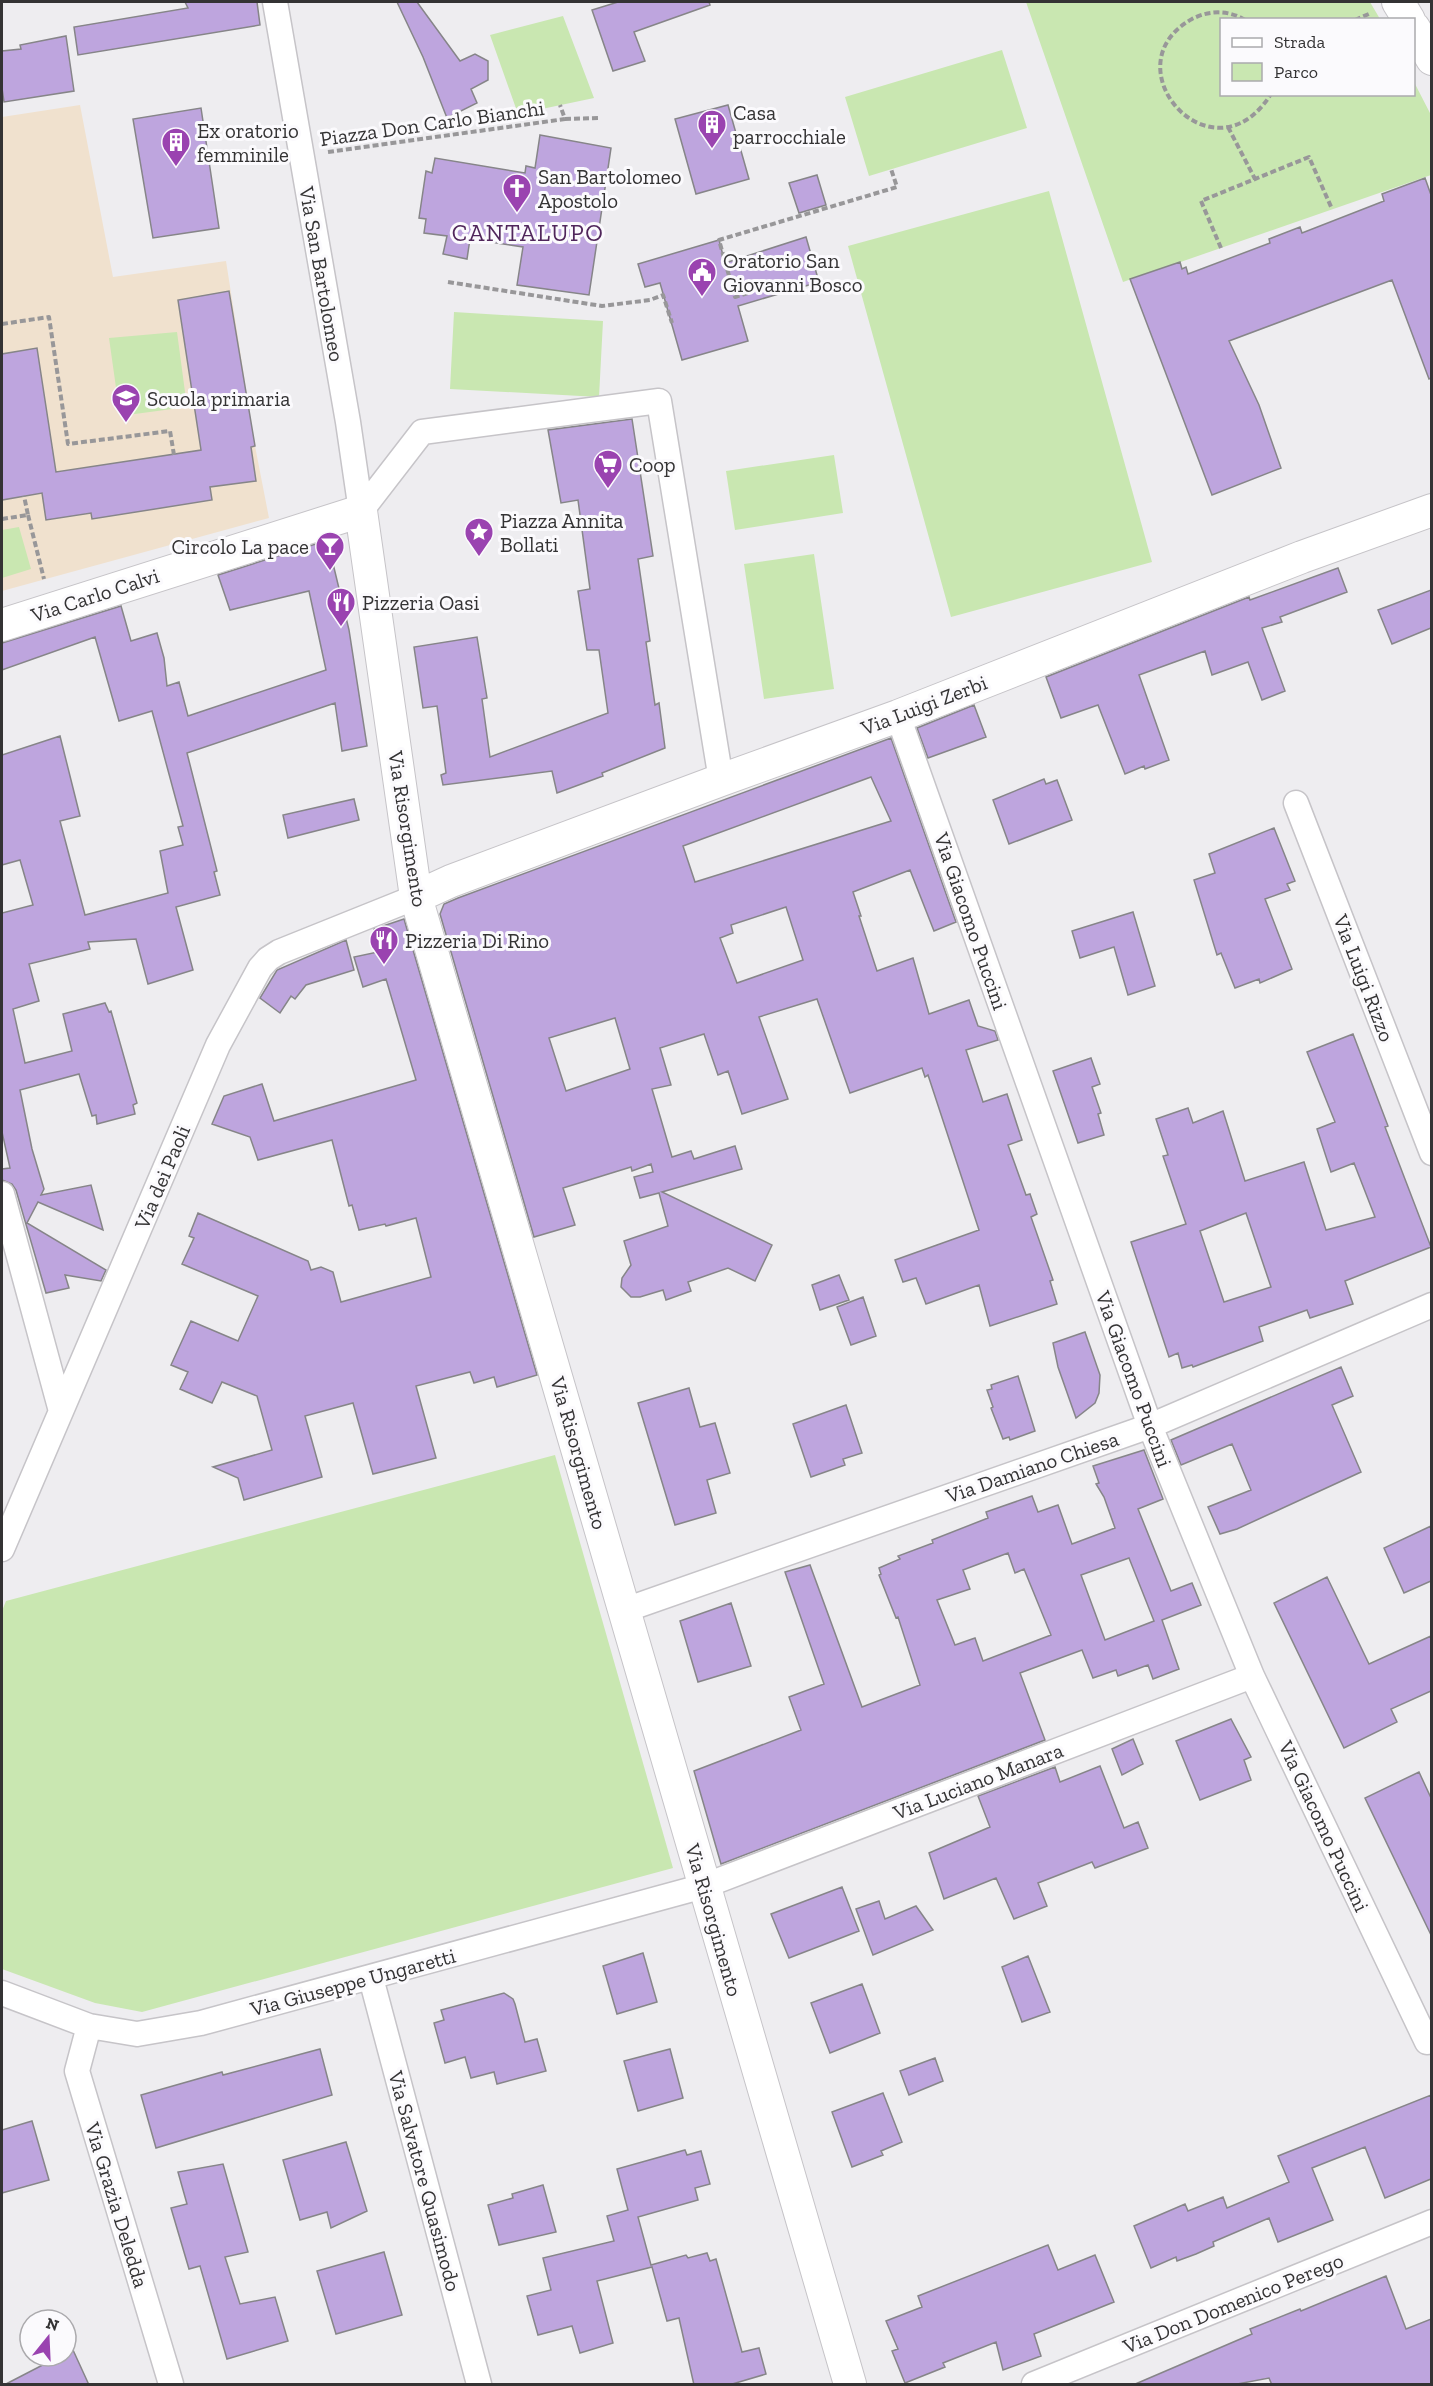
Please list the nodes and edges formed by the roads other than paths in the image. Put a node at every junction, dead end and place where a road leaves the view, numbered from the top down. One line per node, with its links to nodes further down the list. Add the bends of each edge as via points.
1 (275, 2): 7 (street, Via San Bartolomeo)
2 (1398, 2): 3 (street)
3 (1408, 18)
4 (1415, 31): 5 (street)
5 (1431, 59)
6 (1431, 510): 9 (street, Via Luigi Zerbi)
7 (360, 511): 8 (street, Via Carlo Calvi); 10 (street, via 422,432 659,401); 12 (street, Via Risorgimento)
8 (2, 625)
9 (898, 716): 10 (street, Via Luigi Zerbi); 17 (street, Via Giacomo Puccini)
10 (721, 780): 12 (street, Via Luigi Zerbi)
11 (1296, 803): 13 (street, Via Luigi Rizzo)
12 (416, 897): 16 (street, Via dei Paoli, via 279,952 260,968 218,1045); 19 (street, Via Risorgimento)
13 (1431, 1153)
14 (2, 1194): 16 (street)
15 (1431, 1305): 17 (street, Via Damiano Chiesa)
16 (61, 1411): 18 (street, Via dei Paoli)
17 (1149, 1426): 19 (street, Via Damiano Chiesa); 20 (street, Via Giacomo Puccini)
18 (2, 1549)
19 (625, 1610): 21 (street, Via Risorgimento)
20 (1252, 1676): 21 (street, Via Luciano Manara); 25 (street, Via Giacomo Puccini)
21 (704, 1886): 22 (street, Via Giuseppe Ungaretti); 29 (street, Via Risorgimento)
22 (371, 1978): 24 (street, Via Giuseppe Ungaretti, via 201,2023 137,2034); 28 (street, Via Salvatore Quasimodo)
23 (2, 1993): 24 (street, Via Giuseppe Ungaretti)
24 (90, 2026): 27 (street, Via Grazia Deledda, via 77,2071)
25 (1425, 2027)
26 (1431, 2222): 30 (street, Via Don Domenico Perego)
27 (171, 2385)
28 (479, 2385)
29 (850, 2385)
30 (1034, 2385)

